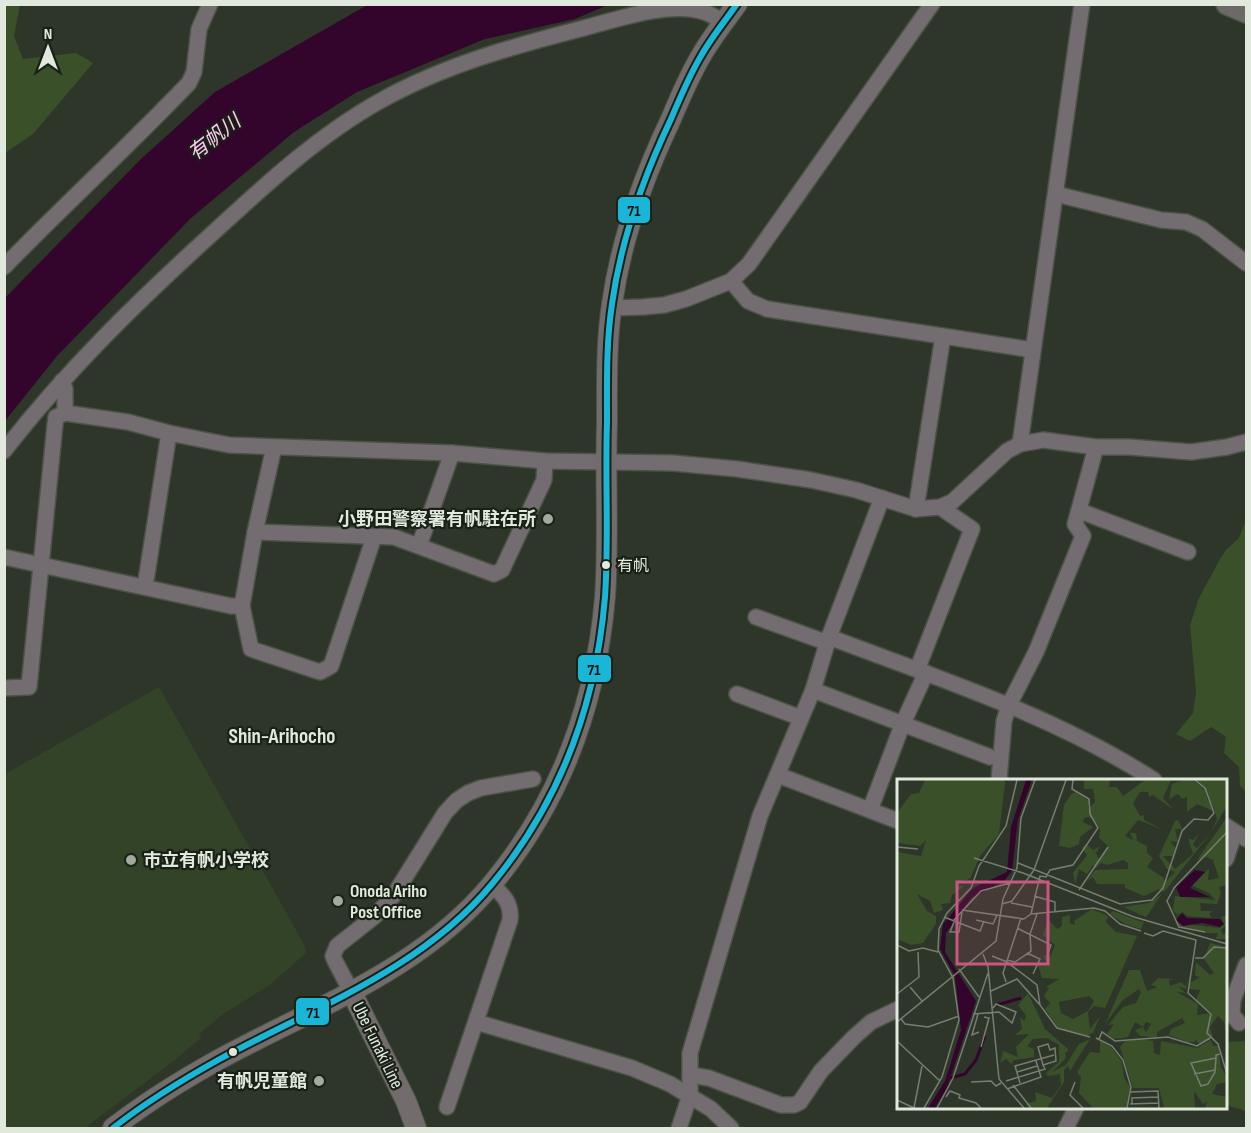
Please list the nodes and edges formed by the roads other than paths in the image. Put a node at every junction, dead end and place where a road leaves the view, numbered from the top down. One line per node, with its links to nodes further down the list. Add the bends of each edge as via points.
1 (210, 4): 10 (street, via 199,28 194,72 189,82)
2 (737, 4): 7 (main road, Ube Funaki Line)
3 (932, 4): 11 (street, via 776,228)
4 (1082, 4): 8 (street)
5 (1227, 4): 6 (highway)
6 (1246, 12)
7 (724, 22): 12 (main road, Ube Funaki Line, via 702,53 652,157 627,231); 15 (street, via 705,12 676,8 632,16 486,54 380,101 333,131 261,188 172,270)
8 (1056, 194): 9 (street, via 1161,220 1186,222 1202,229); 14 (street)
9 (1246, 263)
10 (4, 267)
11 (731, 281): 12 (street, via 664,305); 13 (street, via 748,301 767,309)
12 (611, 308): 25 (main road, Ube Funaki Line)
13 (943, 336): 14 (street); 28 (street)
14 (1033, 350): 19 (street)
15 (62, 381): 16 (street); 22 (street)
16 (65, 413): 17 (street, via 128,422); 35 (street, via 56,417)
17 (169, 433): 20 (street, via 229,445); 36 (street)
18 (1246, 442): 21 (street, via 1191,452)
19 (1020, 444): 21 (street, via 1043,440); 27 (street, via 1007,451 952,502)
20 (274, 447): 23 (street); 30 (street)
21 (1096, 447): 29 (street)
22 (4, 451)
23 (452, 453): 24 (street); 32 (street)
24 (545, 461): 25 (street); 32 (street, via 544,480 502,570 494,574)
25 (606, 462): 26 (street, via 737,469 811,480); 56 (main road, Ube Funaki Line, via 605,594 590,695 566,764 537,820)
26 (882, 498): 28 (street); 39 (street)
27 (940, 507): 28 (street); 40 (street, via 972,529)
28 (916, 509)
29 (1080, 511): 33 (street); 44 (street, via 1075,524 1083,536 1036,652)
30 (255, 532): 31 (street); 37 (street)
31 (374, 537): 32 (street, via 394,537); 37 (street, via 331,666 320,672 251,649)
32 (419, 546)
33 (1188, 552)
34 (4, 557): 35 (street)
35 (42, 565): 36 (street); 41 (street, via 29,687)
36 (145, 587): 37 (street)
37 (242, 606)
38 (756, 617): 39 (street)
39 (829, 640): 40 (street); 42 (street)
40 (922, 672): 44 (street); 46 (street)
41 (4, 688)
42 (813, 690): 45 (street); 46 (street)
43 (737, 694): 45 (street)
44 (1008, 705): 50 (street); 51 (street, via 1126,762)
45 (801, 718): 48 (street)
46 (903, 723): 47 (street); 52 (street)
47 (990, 757)
48 (778, 776): 52 (street); 62 (street, via 760,816 703,1006 690,1053)
49 (533, 779): 58 (street, via 468,793 445,813 394,895 334,951 334,961)
50 (999, 779)
51 (1152, 779)
52 (870, 810): 53 (street)
53 (897, 821)
54 (1236, 832): 55 (street)
55 (1227, 856)
56 (492, 885): 58 (main road, Ube Funaki Line, via 423,948); 60 (street, via 507,900 511,912)
57 (1246, 965): 61 (street, via 1233,1000 1232,1014)
58 (352, 993): 66 (main road, via 218,1060); 67 (main road, Ube Funaki Line)
59 (897, 1009): 62 (street, via 871,1022 854,1037 794,1106)
60 (476, 1022): 63 (street, via 632,1068); 64 (street)
61 (1239, 1023)
62 (692, 1075): 63 (street)
63 (690, 1095): 68 (street); 69 (street)
64 (447, 1107)
65 (1075, 1109): 70 (street)
66 (113, 1128)
67 (416, 1128)
68 (679, 1128)
69 (731, 1128)
70 (1066, 1128)

